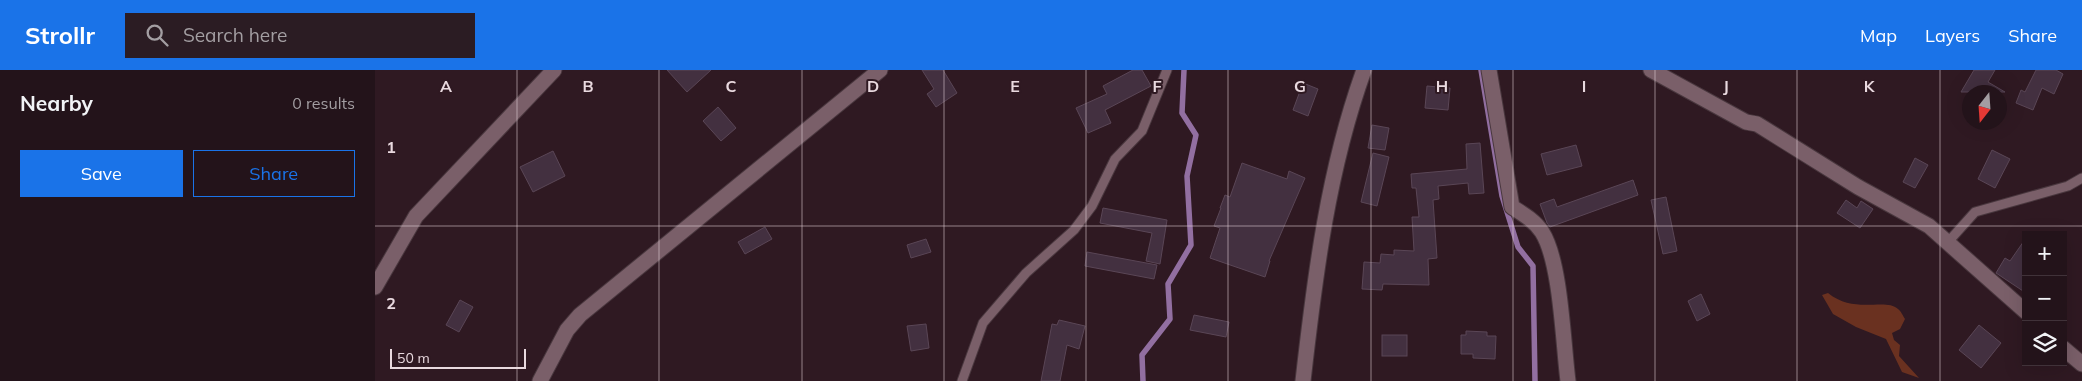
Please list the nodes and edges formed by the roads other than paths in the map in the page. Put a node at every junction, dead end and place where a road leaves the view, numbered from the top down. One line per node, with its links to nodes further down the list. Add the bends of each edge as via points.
1 (554, 70): 9 (street, via 416,216)
2 (880, 70): 13 (street, via 580,315 567,330)
3 (1167, 70): 14 (lane, via 1142,132 1115,158 1092,206 1068,236 1025,273 983,323)
4 (1364, 70): 15 (street, via 1326,206)
5 (1489, 70): 16 (street, via 1513,207 1542,232 1555,268)
6 (1651, 70): 8 (street, via 1745,122 1757,124 1857,187 1929,226)
7 (2082, 178): 8 (lane, via 2068,186 1975,212)
8 (1948, 242): 10 (street)
9 (375, 287)
10 (2022, 308)
11 (2067, 351): 12 (street)
12 (2082, 364)
13 (540, 381)
14 (962, 381)
15 (1303, 381)
16 (1567, 381)

